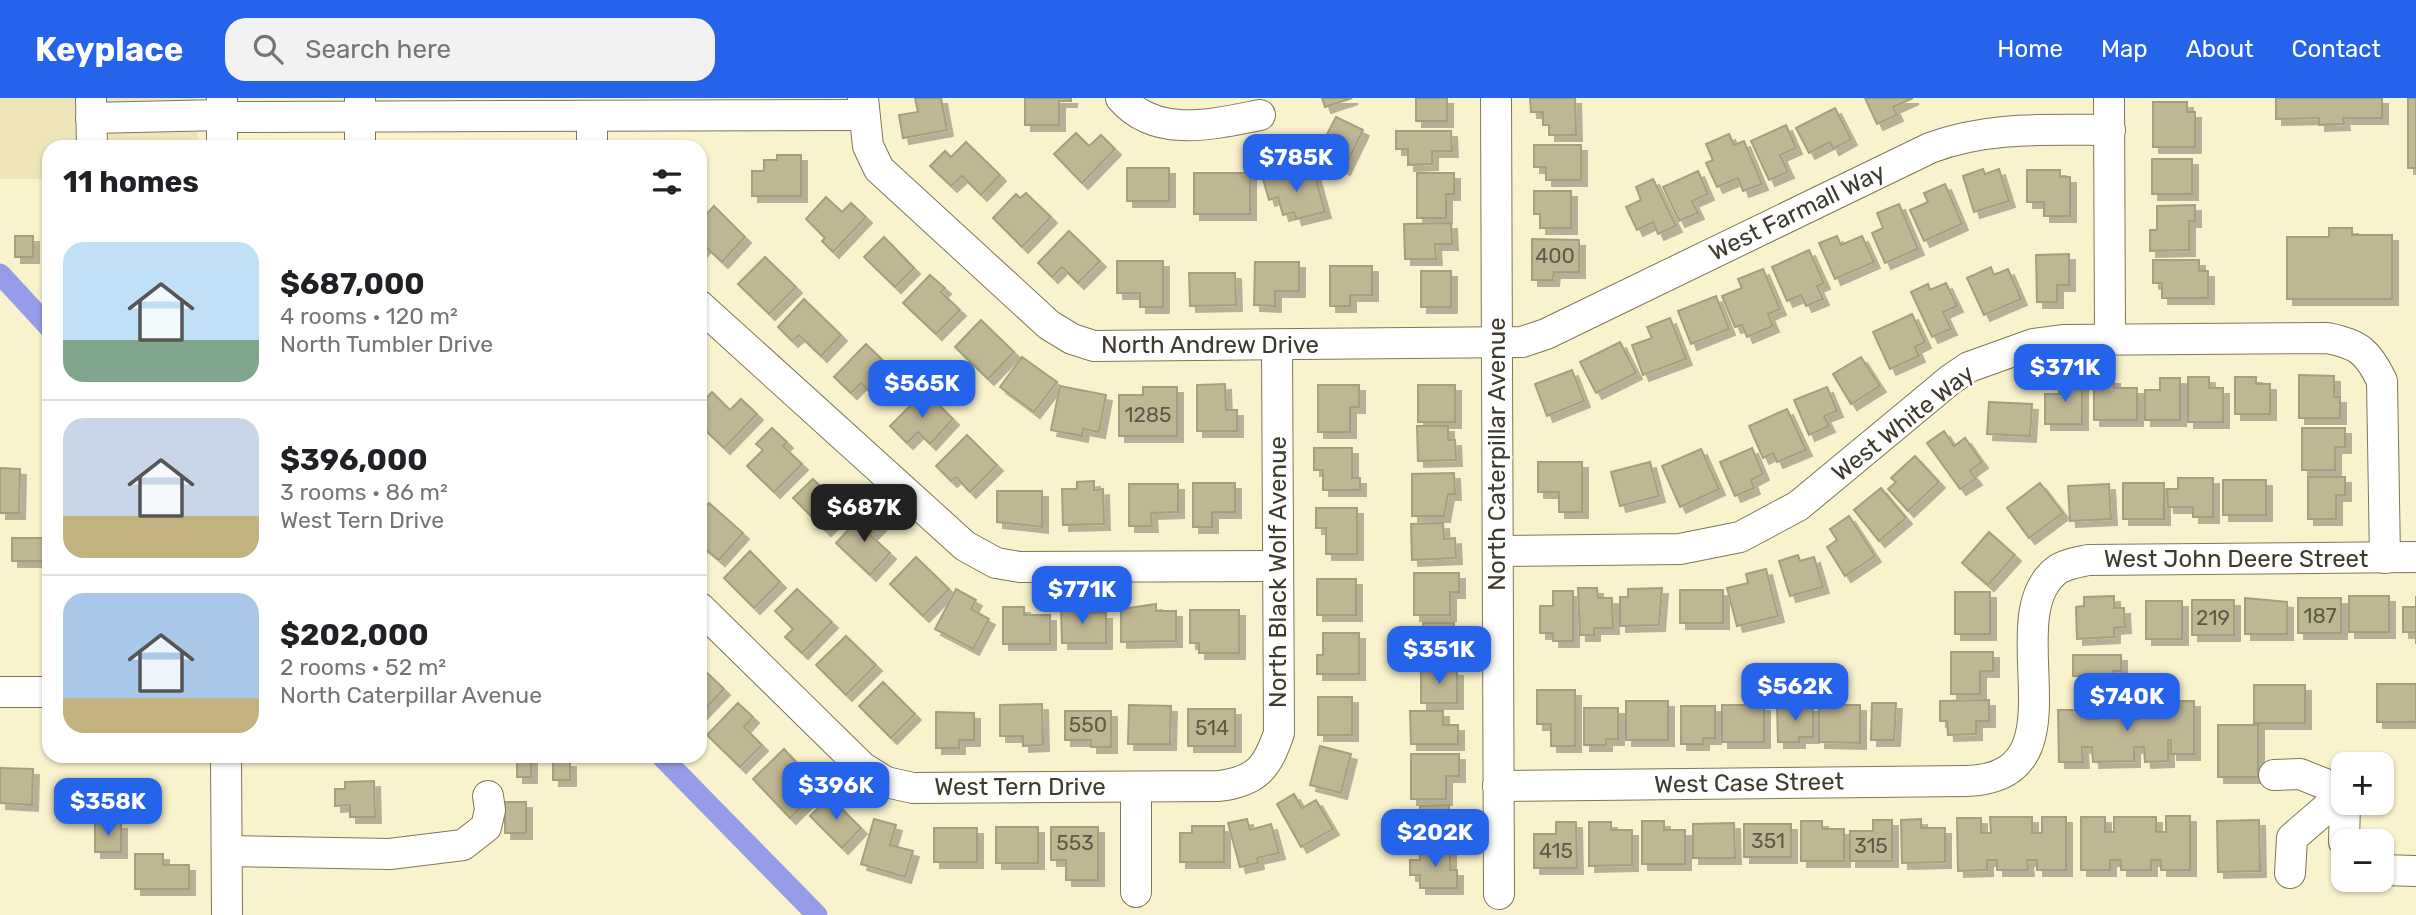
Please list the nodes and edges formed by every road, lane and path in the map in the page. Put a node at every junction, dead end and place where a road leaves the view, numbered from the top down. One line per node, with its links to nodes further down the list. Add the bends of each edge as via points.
1 (1496, 98): 16 (street, North Caterpillar Avenue)
2 (2109, 98): 10 (street)
3 (1122, 99): 7 (street, via 1144,118 1167,124 1211,124)
4 (863, 106): 8 (street); 17 (street, North Andrew Drive, via 867,146 879,169 1049,325 1072,339 1094,346)
5 (360, 108): 6 (street); 8 (street); 12 (street)
6 (222, 110): 9 (street); 11 (street)
7 (1260, 115)
8 (592, 116): 13 (street)
9 (92, 121)
10 (2110, 130): 15 (street); 16 (street, West Farmall Way, via 2008,131 1958,138 1546,334)
11 (222, 140)
12 (360, 140)
13 (592, 140)
14 (707, 312): 21 (street, via 965,546 996,563 1020,567)
15 (2110, 339): 18 (street, West White Way, via 2033,344 1969,367 1798,506 1740,537 1680,549); 20 (street, West White Way, via 2327,338 2361,350 2371,358 2382,381)
16 (1497, 344): 17 (street, North Andrew Drive); 18 (street, North Caterpillar Avenue)
17 (1277, 346): 21 (street, North Black Wolf Avenue)
18 (1498, 551): 29 (street, North Caterpillar Avenue)
19 (2416, 557): 20 (street, West John Deere Street)
20 (2385, 558): 27 (street, West John Deere Street, via 2088,559 2057,569 2035,599 2034,723 2025,753)
21 (1278, 566): 28 (street, North Black Wolf Avenue, via 1279,733 1269,761)
22 (707, 614): 30 (street, West Tern Drive, via 862,767 886,782 913,788)
23 (0, 692): 24 (street)
24 (42, 692)
25 (226, 763): 34 (street)
26 (2274, 775): 31 (street, via 2300,774)
27 (1998, 777): 29 (street, West Case Street, via 1982,781)
28 (1242, 783): 30 (street, West Tern Drive)
29 (1498, 786): 39 (street, North Caterpillar Avenue)
30 (1136, 787): 38 (street)
31 (2331, 787)
32 (488, 796): 34 (street, via 486,827 463,845 390,853)
33 (2331, 803): 37 (street, via 2291,838)
34 (227, 851): 40 (street)
35 (2394, 870): 36 (street)
36 (2416, 871)
37 (2290, 873)
38 (1136, 892)
39 (1499, 894)
40 (228, 915)

